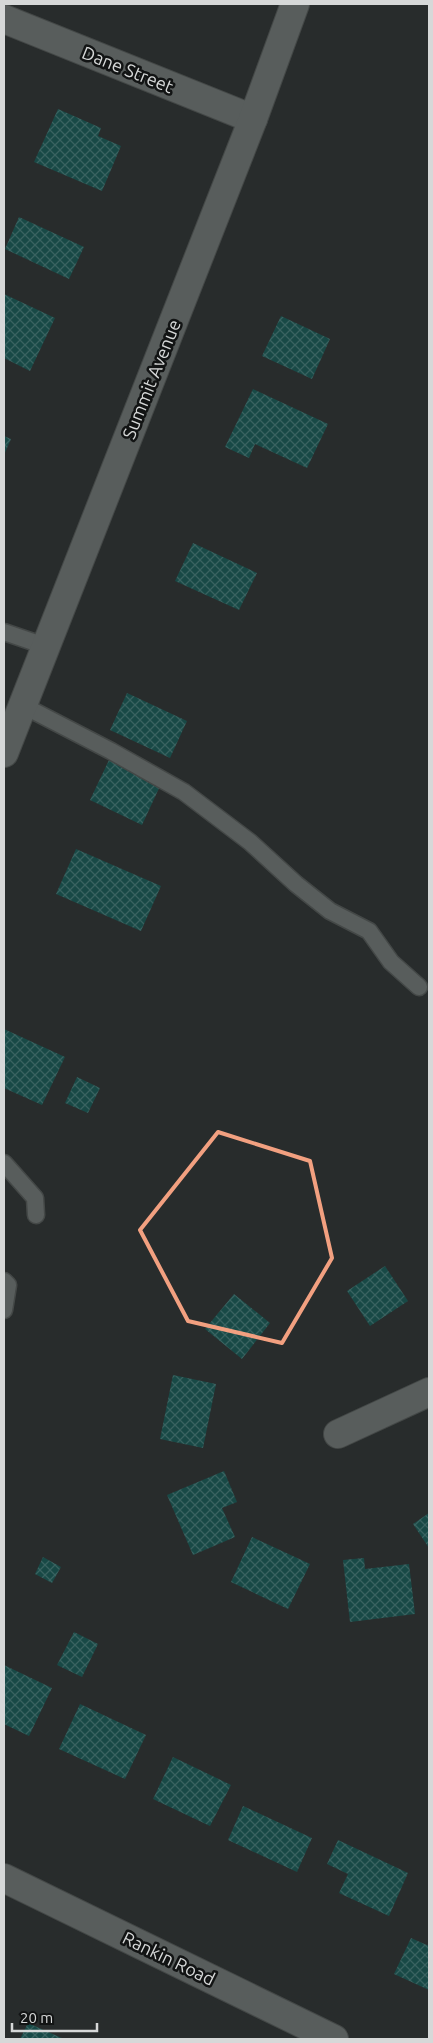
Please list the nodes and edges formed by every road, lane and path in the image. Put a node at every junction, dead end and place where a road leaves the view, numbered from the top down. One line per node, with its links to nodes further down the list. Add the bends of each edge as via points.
1 (295, 4): 3 (main road, Summit Avenue)
2 (4, 19): 3 (main road, Dane Street)
3 (253, 119): 5 (main road, Summit Avenue)
4 (4, 632): 5 (lane)
5 (45, 646): 6 (main road, Summit Avenue)
6 (22, 705): 7 (main road, Summit Avenue); 8 (lane, via 184,792 250,842 330,911 369,931 391,962)
7 (4, 753)
8 (419, 987)
9 (4, 1163): 10 (lane, via 35,1198)
10 (36, 1215)
11 (4, 1281): 12 (lane, via 8,1286)
12 (4, 1310)
13 (429, 1392): 14 (main road)
14 (338, 1434)
15 (4, 1878): 16 (main road, Rankin Road)
16 (334, 2039)

